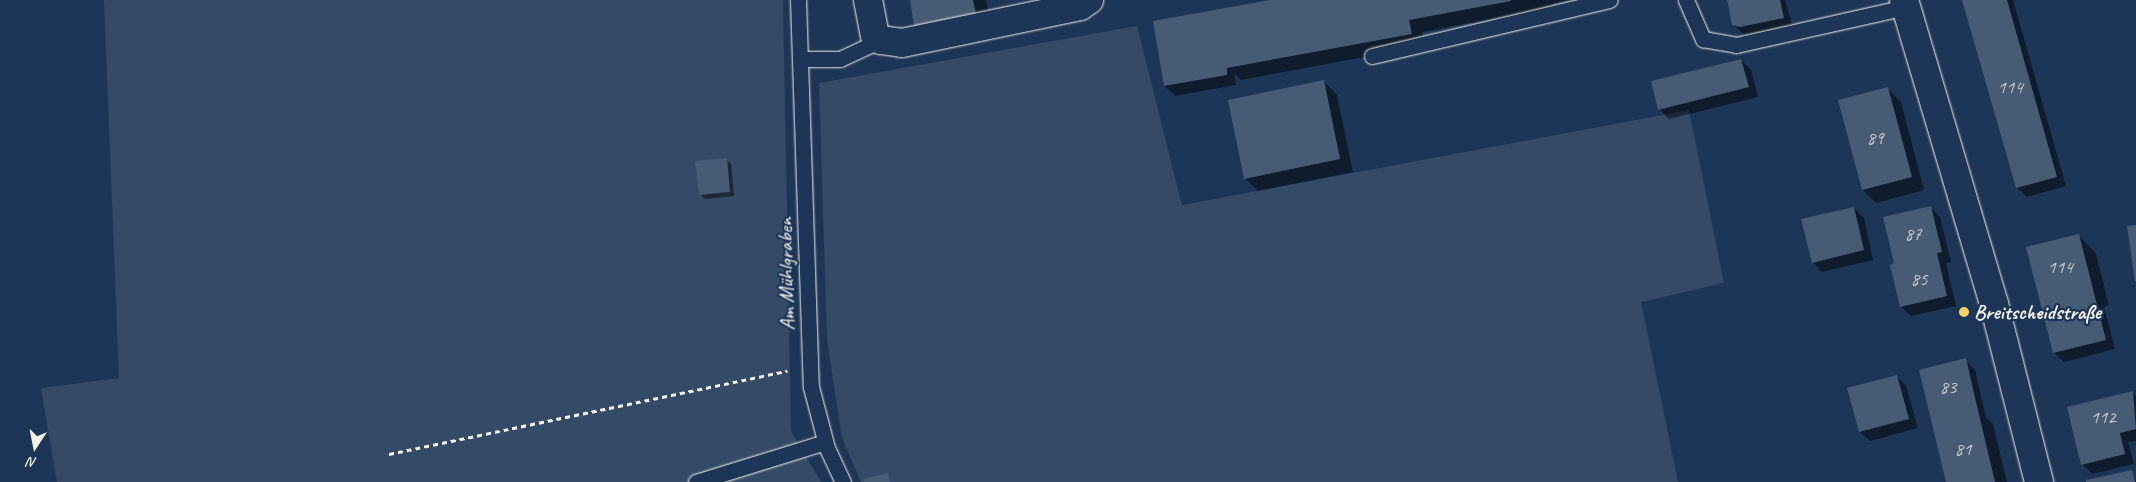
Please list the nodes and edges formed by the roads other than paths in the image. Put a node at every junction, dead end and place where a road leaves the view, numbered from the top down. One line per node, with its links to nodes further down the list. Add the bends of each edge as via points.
1 (798, 0): 9 (lane, Am Mühlgraben)
2 (868, 0): 7 (street, via 875,35)
3 (1089, 0): 7 (street, via 1080,6 902,43)
4 (1609, 0): 8 (lane)
5 (1686, 0): 6 (lane, via 1703,39 1736,45)
6 (1905, 3): 13 (street, via 1994,304)
7 (881, 40): 9 (lane, via 840,59)
8 (1372, 56)
9 (802, 60): 10 (lane, Am Mühlgraben, via 811,388)
10 (825, 442): 11 (lane); 12 (lane, Am Mühlgraben)
11 (696, 482)
12 (843, 482)
13 (2040, 482)

